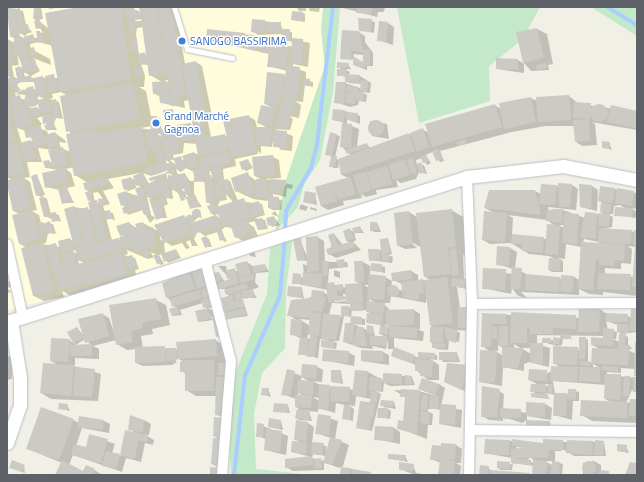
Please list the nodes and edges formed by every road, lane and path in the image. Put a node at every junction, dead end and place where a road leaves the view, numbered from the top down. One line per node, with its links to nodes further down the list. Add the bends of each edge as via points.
1 (174, 7): 2 (lane, via 187,49)
2 (232, 58)
3 (467, 177): 4 (street, via 563,166); 6 (street); 7 (street)
4 (637, 180)
5 (7, 244): 9 (street)
6 (205, 260): 9 (street); 13 (street, via 231,361)
7 (472, 304): 8 (street); 10 (street)
8 (637, 304)
9 (13, 321): 12 (street, via 20,377 20,405)
10 (471, 430): 11 (street); 14 (street)
11 (637, 432)
12 (7, 443)
13 (222, 475)
14 (469, 475)

